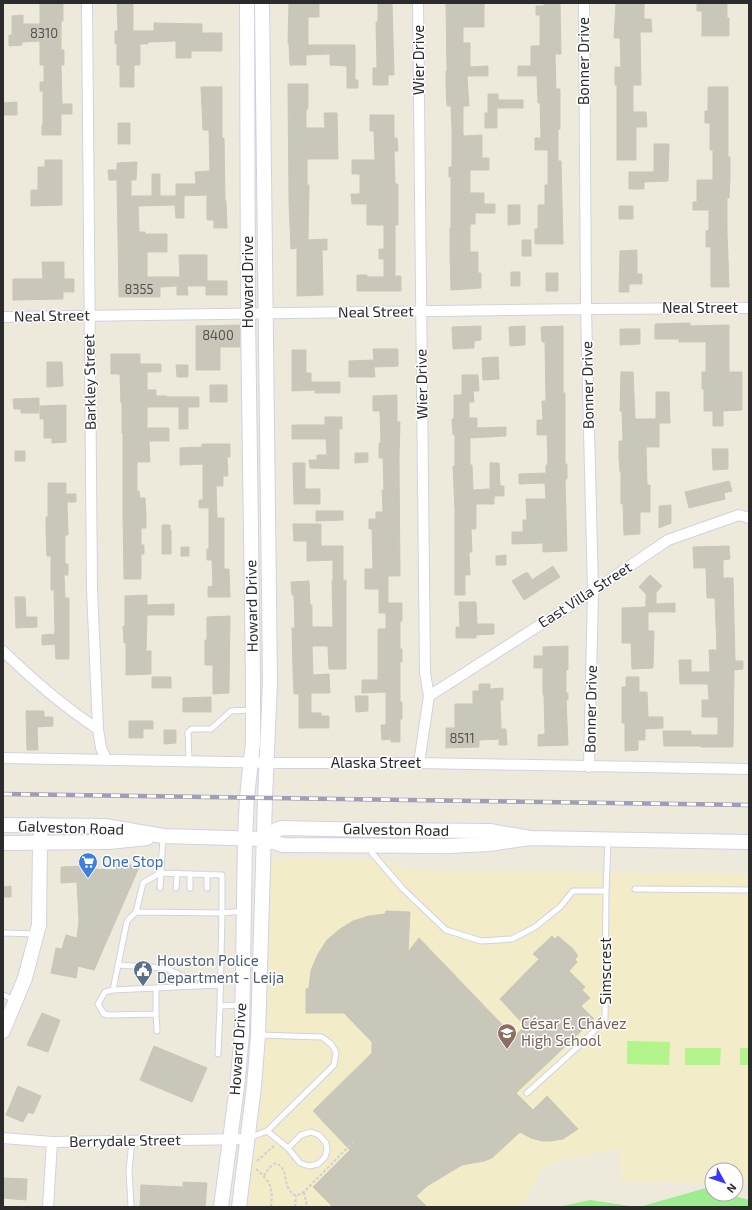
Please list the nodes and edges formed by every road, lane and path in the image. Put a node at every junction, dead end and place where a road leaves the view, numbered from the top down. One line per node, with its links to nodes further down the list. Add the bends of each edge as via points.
1 (87, 3): 16 (street, Barkley Street)
2 (247, 3): 7 (main road, Howard Drive)
3 (262, 3): 6 (main road, Howard Drive)
4 (418, 3): 12 (street, Wier Drive)
5 (584, 3): 11 (street, Bonner Drive)
6 (263, 96): 7 (main road); 9 (main road, Howard Drive)
7 (247, 98): 8 (main road, Howard Drive)
8 (248, 216): 9 (main road); 13 (main road, Howard Drive)
9 (264, 216): 14 (main road, Howard Drive)
10 (749, 308): 11 (street, Neal Street)
11 (586, 309): 12 (street, Neal Street); 20 (street, Bonner Drive)
12 (421, 312): 14 (street, Neal Street); 22 (street, Wier Drive, via 425,673)
13 (248, 313): 14 (street, Neal Street); 16 (street, Neal Street); 18 (main road, Howard Drive)
14 (266, 313): 17 (main road, Howard Drive)
15 (3, 316): 16 (street, Neal Street)
16 (89, 316): 24 (street, Barkley Street, via 92,589)
17 (268, 486): 18 (main road); 29 (main road, Howard Drive, via 270,682)
18 (251, 487): 23 (main road, Howard Drive)
19 (749, 518): 20 (street, East Villa Street, via 739,515 668,540)
20 (593, 590): 22 (street, East Villa Street); 31 (street, Bonner Drive)
21 (3, 651): 24 (street, via 21,669)
22 (429, 696): 30 (street, Wier Drive)
23 (252, 710): 27 (lane, via 231,711 211,729 192,729 188,732); 28 (main road, Howard Drive)
24 (98, 729): 26 (street, Barkley Street, via 100,748)
25 (3, 758): 26 (street, Alaska Street)
26 (106, 760): 27 (street, Alaska Street)
27 (189, 761): 28 (street, Alaska Street)
28 (250, 763): 29 (street, Alaska Street); 37 (main road, Howard Drive)
29 (267, 763): 30 (street, Alaska Street); 40 (main road, Howard Drive)
30 (419, 764): 31 (street, Alaska Street)
31 (589, 767): 32 (street, Alaska Street)
32 (749, 769)
33 (3, 825): 34 (main road, Galveston Road)
34 (41, 825): 36 (main road, Galveston Road, via 105,826); 41 (main road)
35 (429, 830): 38 (main road, Galveston Road, via 490,831); 40 (main road, Galveston Road, via 282,828); 45 (main road)
36 (164, 836): 37 (main road, Galveston Road); 41 (main road, Galveston Road, via 109,842); 46 (lane)
37 (245, 838): 40 (main road, Galveston Road); 58 (main road, Howard Drive)
38 (530, 838): 39 (main road, Galveston Road); 45 (main road, Galveston Road, via 489,844)
39 (608, 838): 42 (main road, Galveston Road); 56 (lane, Simscrest)
40 (264, 839): 44 (main road, Galveston Road, via 283,846); 69 (main road, Howard Drive)
41 (40, 842): 43 (main road, Galveston Road); 61 (main road, via 40,925)
42 (749, 842)
43 (3, 843)
44 (372, 846): 45 (main road, Galveston Road); 56 (lane, via 372,853 403,889 446,930 481,941 512,939 535,927 560,907 573,891)
45 (429, 846)
46 (160, 873): 47 (lane); 50 (lane); 57 (lane, via 143,883)
47 (176, 873): 48 (lane); 51 (lane)
48 (190, 874): 49 (lane); 52 (lane)
49 (207, 874): 53 (lane); 59 (lane, via 222,875)
50 (160, 888)
51 (176, 888)
52 (190, 888)
53 (207, 888)
54 (635, 889): 55 (lane)
55 (749, 890)
56 (606, 891): 76 (lane, Simscrest, via 605,1020)
57 (136, 912): 59 (lane, via 175,910); 62 (lane, via 127,922)
58 (244, 912): 59 (lane); 68 (main road, Howard Drive)
59 (222, 913): 63 (lane)
60 (3, 933): 61 (lane)
61 (37, 934): 67 (main road, via 25,978)
62 (118, 965): 63 (lane, via 165,968 185,977); 66 (lane)
63 (220, 979): 64 (lane)
64 (220, 985): 65 (lane); 70 (lane)
65 (156, 988): 66 (lane); 71 (lane)
66 (113, 990): 71 (lane, via 105,992 98,1004 104,1014)
67 (10, 998): 72 (main road)
68 (242, 1005): 69 (main road); 70 (lane); 79 (main road, Howard Drive, via 239,1061)
69 (259, 1005): 74 (main road, Howard Drive)
70 (220, 1006): 75 (lane)
71 (156, 1014): 73 (lane)
72 (3, 1031)
73 (157, 1031)
74 (258, 1035): 77 (lane, via 322,1037 336,1052 334,1065); 80 (main road, Howard Drive)
75 (218, 1054)
76 (527, 1093)
77 (267, 1131): 80 (lane); 82 (lane)
78 (3, 1138): 83 (street, Berrydale Street)
79 (230, 1139): 80 (street, Berrydale Street); 81 (street, Berrydale Street); 89 (main road, Howard Drive)
80 (247, 1139): 90 (main road, Howard Drive)
81 (132, 1141): 83 (street, Berrydale Street); 88 (lane, via 129,1170)
82 (278, 1141): 84 (lane); 91 (path, via 252,1166 264,1176 272,1188)
83 (52, 1142): 87 (street)
84 (288, 1148): 84 (lane, via 300,1163 309,1166 318,1164 325,1157 327,1150 326,1143 320,1135 311,1132 301,1135)
85 (304, 1192): 93 (path)
86 (296, 1196): 92 (path)
87 (48, 1207)
88 (131, 1207)
89 (222, 1207)
90 (239, 1207)
91 (271, 1207)
92 (295, 1207)
93 (307, 1207)

